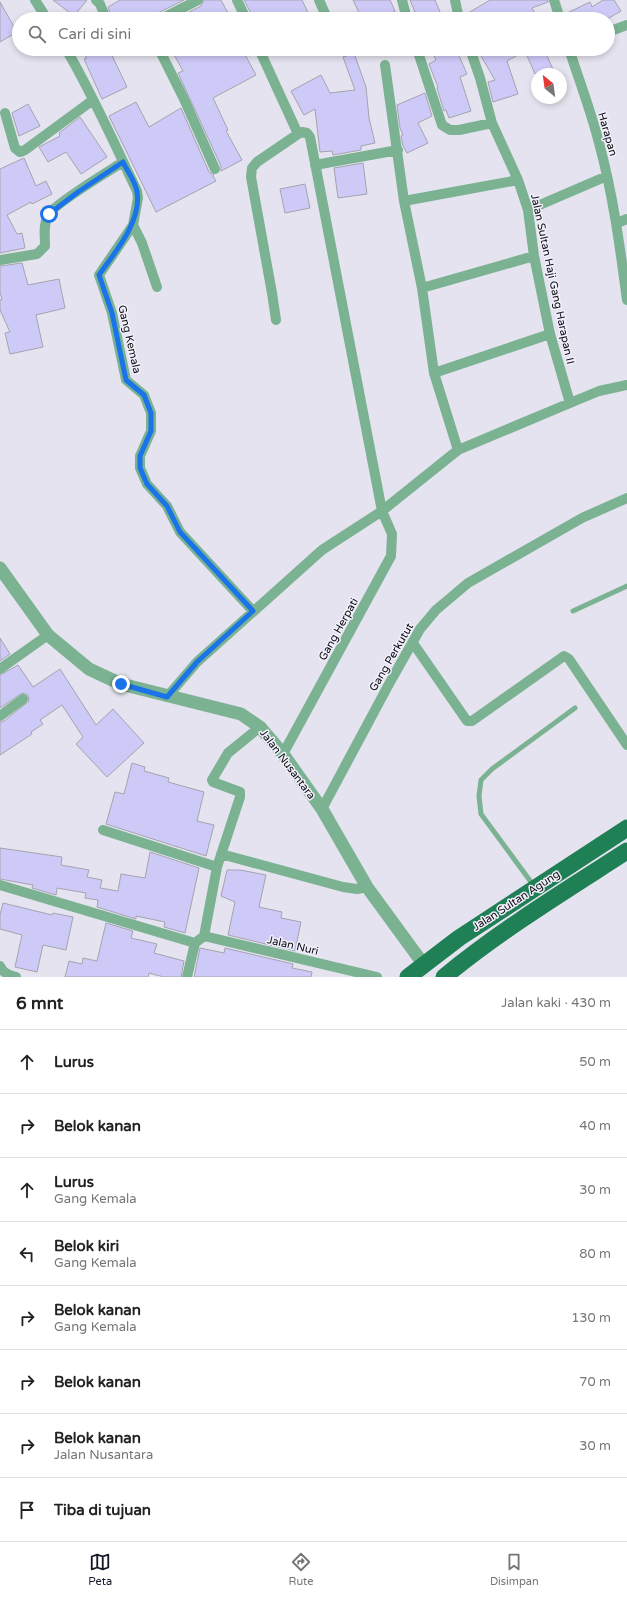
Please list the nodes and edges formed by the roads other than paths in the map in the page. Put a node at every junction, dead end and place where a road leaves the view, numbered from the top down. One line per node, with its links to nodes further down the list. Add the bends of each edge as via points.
1 (35, 0): 9 (street)
2 (198, 0): 11 (street)
3 (237, 0): 12 (street)
4 (319, 0): 13 (street)
5 (402, 0): 14 (street)
6 (455, 0): 15 (street)
7 (554, 0): 16 (street)
8 (101, 1): 10 (street)
9 (43, 12)
10 (104, 12)
11 (175, 12)
12 (243, 12)
13 (324, 12)
14 (405, 12)
15 (458, 12)
16 (558, 12)
17 (627, 25): 18 (street)
18 (615, 29)
19 (70, 56): 26 (street)
20 (162, 56): 33 (street)
21 (262, 56): 29 (street)
22 (419, 56): 28 (street, via 442,125 450,130 459,130)
23 (472, 56): 28 (street, Jalan Sultan Haji Gang Harapan II)
24 (571, 56): 34 (street, Harapan, via 599,141)
25 (384, 65): 30 (street)
26 (93, 100): 27 (street, via 20,152 15,148); 31 (street)
27 (5, 113)
28 (492, 123): 35 (street, Jalan Sultan Haji Gang Harapan II)
29 (298, 134): 32 (street, Gang Herpati, via 307,133 310,137); 46 (street, via 252,168)
30 (398, 150): 32 (street); 36 (street)
31 (123, 162): 40 (street, via 137,191); 42 (street, via 49,214 45,224 45,246 37,254)
32 (315, 165): 53 (street, Gang Herpati)
33 (216, 170)
34 (607, 176): 37 (street); 39 (street, Harapan)
35 (518, 180): 36 (street); 37 (street, Jalan Sultan Haji Gang Harapan II)
36 (404, 201): 44 (street)
37 (528, 210): 41 (street, Jalan Sultan Haji Gang Harapan II)
38 (627, 219): 39 (street)
39 (617, 223): 45 (street, Harapan)
40 (133, 225): 43 (street); 56 (street, Gang Kemala, via 99,275 112,313 126,380 144,395 151,413 151,431 140,456 140,468 147,484 167,506 180,532)
41 (534, 256): 44 (street); 47 (street, Jalan Sultan Haji Gang Harapan II)
42 (0, 260)
43 (157, 287)
44 (422, 288): 48 (street)
45 (627, 300)
46 (276, 320)
47 (550, 334): 48 (street); 50 (street, Jalan Sultan Haji Gang Harapan II)
48 (434, 373): 51 (street)
49 (627, 385): 50 (street)
50 (570, 402): 51 (street)
51 (458, 450): 53 (street)
52 (627, 498): 59 (street, Gang Perkutut, via 582,518 468,584 436,610 420,629)
53 (382, 511): 56 (street, via 322,550); 67 (street, Gang Herpati, via 392,534 391,556)
54 (0, 569): 58 (street, Jalan Nusantara)
55 (627, 586): 57 (lane)
56 (253, 611): 61 (street, via 197,662)
57 (573, 611)
58 (48, 635): 60 (street); 61 (street, Jalan Nusantara, via 89,669 121,684)
59 (413, 643): 66 (street, via 467,721 472,721 564,656 570,659); 68 (street, Gang Perkutut)
60 (0, 669)
61 (167, 697): 65 (street, Jalan Nusantara, via 240,714)
62 (23, 699): 64 (street)
63 (575, 708): 76 (lane, via 492,769 481,780 478,796 481,814)
64 (0, 716)
65 (260, 727): 67 (street, Jalan Nusantara); 72 (street, via 228,753 212,780 240,792)
66 (627, 745)
67 (283, 754): 68 (street, Jalan Nusantara)
68 (322, 809): 75 (street, Jalan Nusantara)
69 (627, 828): 76 (main road, Jalan Sultan Agung)
70 (103, 830): 73 (street)
71 (627, 851): 79 (main road, Jalan Sultan Agung, via 470,956)
72 (221, 854): 73 (street); 75 (street, via 343,887)
73 (217, 867): 77 (street)
74 (0, 885): 77 (street, Jalan Nuri)
75 (367, 887): 79 (street, Jalan Nusantara)
76 (535, 887): 79 (main road, Jalan Sultan Agung, via 459,938)
77 (200, 940): 81 (street); 82 (street, Jalan Nuri)
78 (0, 966): 80 (street)
79 (432, 972): 83 (main road, Jalan Sultan Agung)
80 (16, 977)
81 (187, 977)
82 (377, 977)
83 (408, 977)

